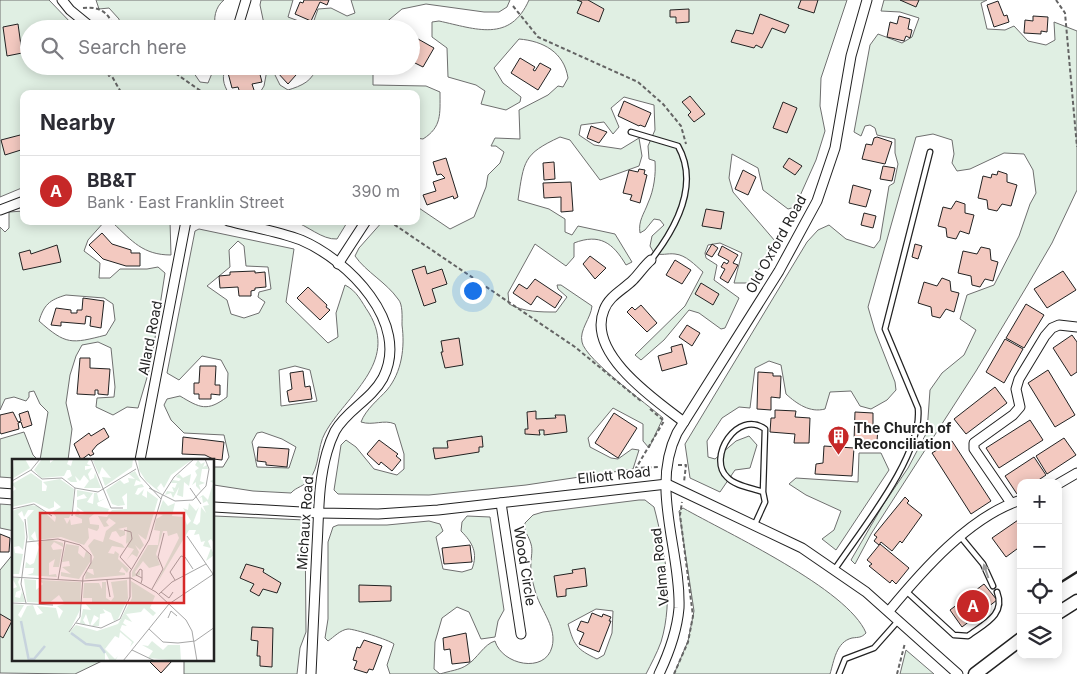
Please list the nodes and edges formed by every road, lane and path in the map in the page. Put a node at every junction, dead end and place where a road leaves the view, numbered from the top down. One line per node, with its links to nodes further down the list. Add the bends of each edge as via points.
1 (62, 0): 7 (street)
2 (246, 0): 9 (street)
3 (867, 0): 29 (street, Old Oxford Road, via 851,56 835,148 817,201 779,271)
4 (1056, 0): 15 (path, via 1065,13)
5 (78, 6): 8 (path, via 104,11)
6 (513, 6): 16 (path, via 538,37 638,82 663,104 681,126)
7 (82, 20)
8 (111, 20)
9 (240, 20)
10 (111, 75): 12 (path)
11 (178, 75): 13 (path)
12 (120, 90)
13 (199, 90)
14 (631, 132): 24 (lane, via 678,146 688,173 677,219 668,238)
15 (1077, 147)
16 (688, 152)
17 (930, 152): 46 (lane, via 885,329 918,408 919,422 910,451 890,487)
18 (20, 202): 19 (street)
19 (0, 210)
20 (185, 225): 30 (street, Allard Road)
21 (243, 225): 25 (street, Michaux Road, via 301,240)
22 (363, 225): 25 (street)
23 (395, 225): 27 (path, via 575,346)
24 (651, 260): 29 (street, via 608,301 602,316 602,335 608,350 622,368)
25 (338, 264): 43 (street, Michaux Road, via 358,282 385,319 390,358 375,392 335,431 320,480)
26 (1077, 327): 41 (street, via 1059,325 1048,331 1019,380 1016,389 1020,407 974,443 974,449)
27 (642, 402)
28 (649, 409): 31 (path, via 664,421 636,468)
29 (684, 422): 35 (street, Old Oxford Road, via 669,453)
30 (140, 459)
31 (666, 466)
32 (676, 466): 36 (path, via 686,465)
33 (1077, 473): 34 (street)
34 (1062, 482)
35 (668, 484): 40 (street, Elliott Road); 44 (street, Elliott Road); 58 (street, Velma Road, via 668,526 679,606 677,628)
36 (683, 490)
37 (763, 492): 37 (lane, via 765,429 746,423 739,426 720,452 719,463 733,482); 44 (lane, via 765,502)
38 (682, 498): 59 (path, via 680,515 693,616 688,642)
39 (1017, 501): 41 (street)
40 (501, 503): 43 (street, Elliott Road, via 378,514); 54 (street, Wood Circle)
41 (1011, 503): 45 (street, via 986,516)
42 (215, 507): 43 (street, Elliott Road)
43 (319, 513): 57 (street, Michaux Road)
44 (755, 524): 46 (street, Elliott Road)
45 (960, 536): 47 (lane, one-way to 45, via 987,578 984,564); 48 (street)
46 (834, 569): 52 (street, Elliott Road)
47 (993, 586)
48 (906, 591): 49 (lane, via 954,635 968,636 999,610); 52 (street)
49 (997, 592)
50 (1077, 601): 51 (main road)
51 (1062, 610)
52 (888, 611): 53 (street, Elliott Road)
53 (899, 620): 60 (lane, via 874,648 844,659); 62 (street, Elliott Road)
54 (521, 634)
55 (1017, 642): 63 (main road)
56 (905, 643): 61 (path)
57 (311, 674)
58 (659, 674)
59 (674, 674)
60 (839, 674)
61 (897, 674)
62 (958, 674)
63 (975, 674)

